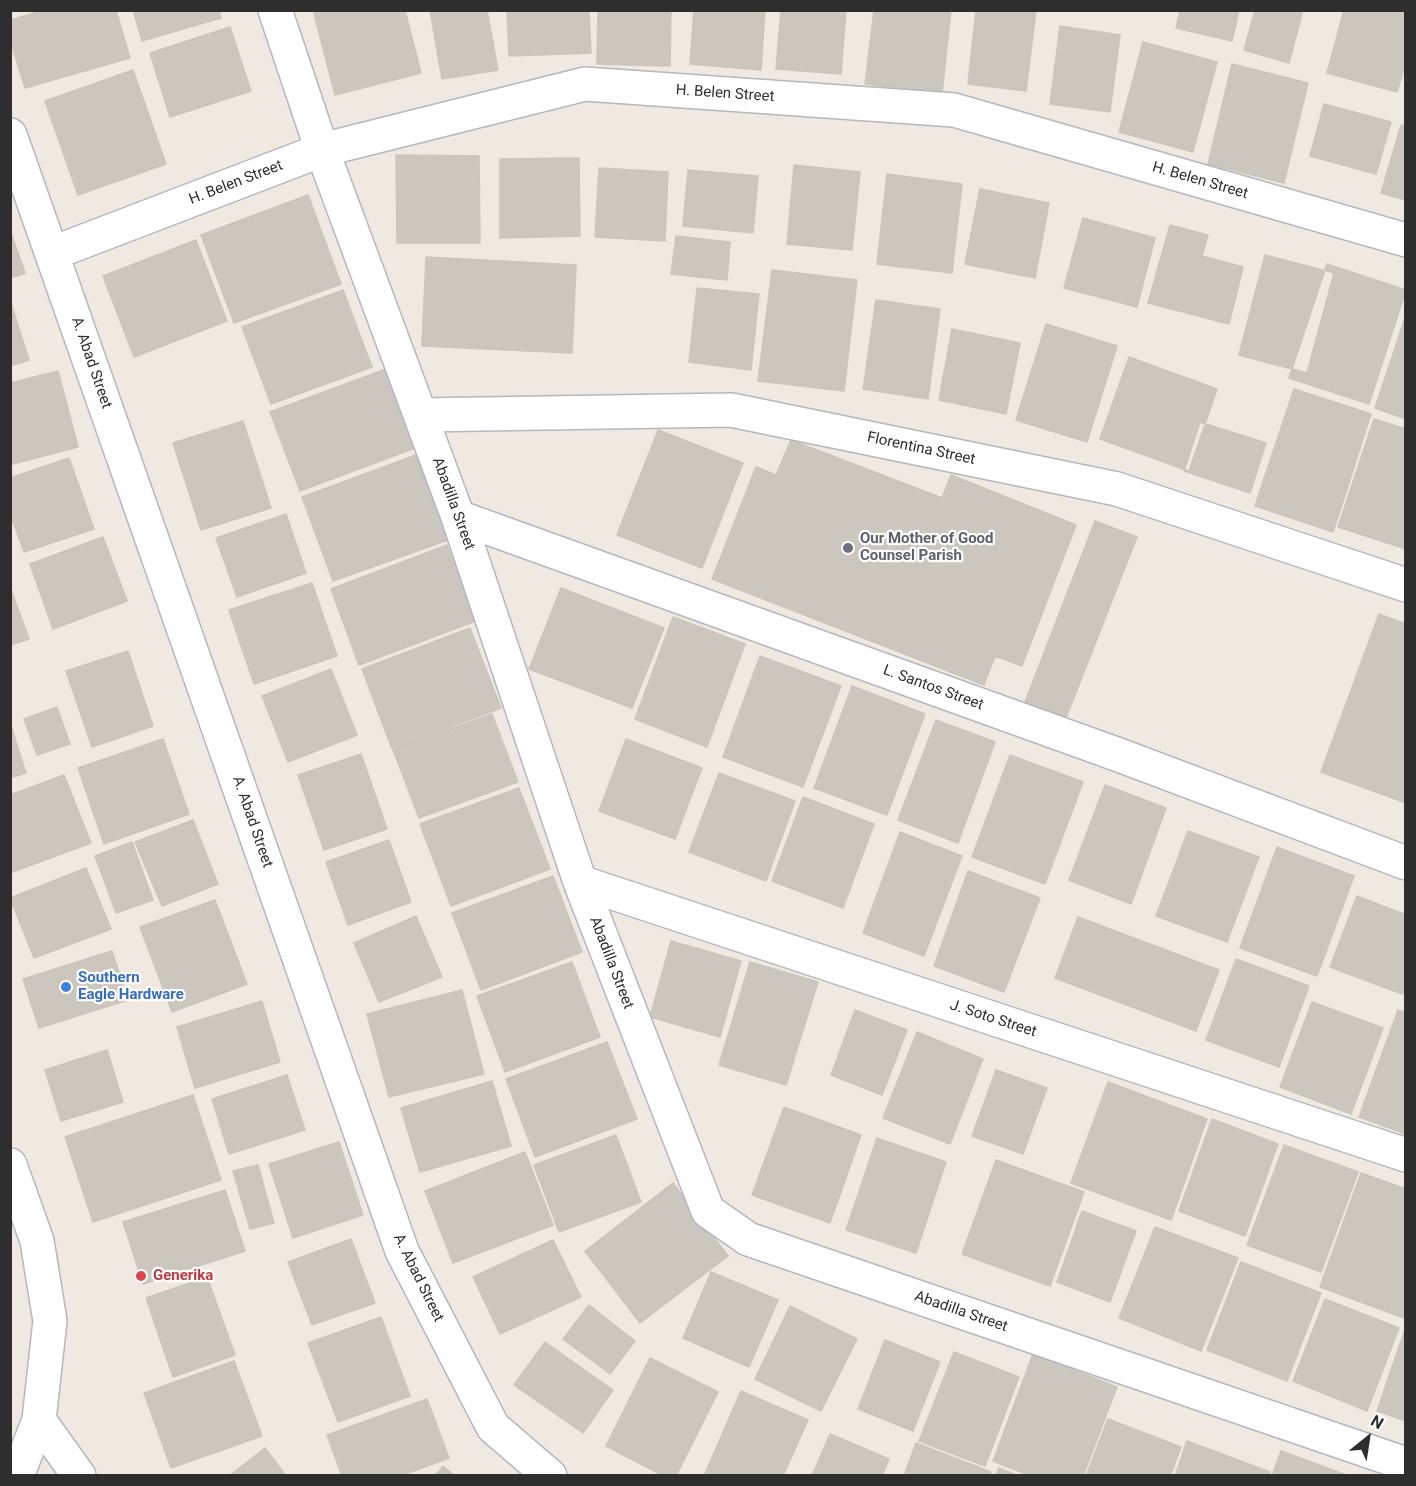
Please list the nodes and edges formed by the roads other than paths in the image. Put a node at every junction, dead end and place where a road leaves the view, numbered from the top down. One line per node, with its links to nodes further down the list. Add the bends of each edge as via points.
1 (275, 10): 3 (street, Abadilla Street)
2 (10, 135): 5 (street, A. Abad Street)
3 (322, 150): 4 (street, H. Belen Street, via 585,84 954,110); 5 (street, H. Belen Street); 6 (street, Abadilla Street)
4 (1406, 240)
5 (53, 253): 17 (street, A. Abad Street, via 402,1251 493,1427)
6 (421, 415): 7 (street, Abadilla Street); 8 (street, Florentina Street, via 731,410 1117,489)
7 (458, 517): 9 (street, L. Santos Street, via 1119,755); 10 (street, Abadilla Street)
8 (1406, 585)
9 (1406, 863)
10 (580, 882): 11 (street, J. Soto Street); 14 (street, Abadilla Street, via 708,1211 748,1239)
11 (1406, 1155)
12 (10, 1165): 13 (street, via 37,1241 50,1321)
13 (39, 1420): 15 (street); 16 (street)
14 (1406, 1464)
15 (17, 1476)
16 (79, 1476)
17 (550, 1476)

